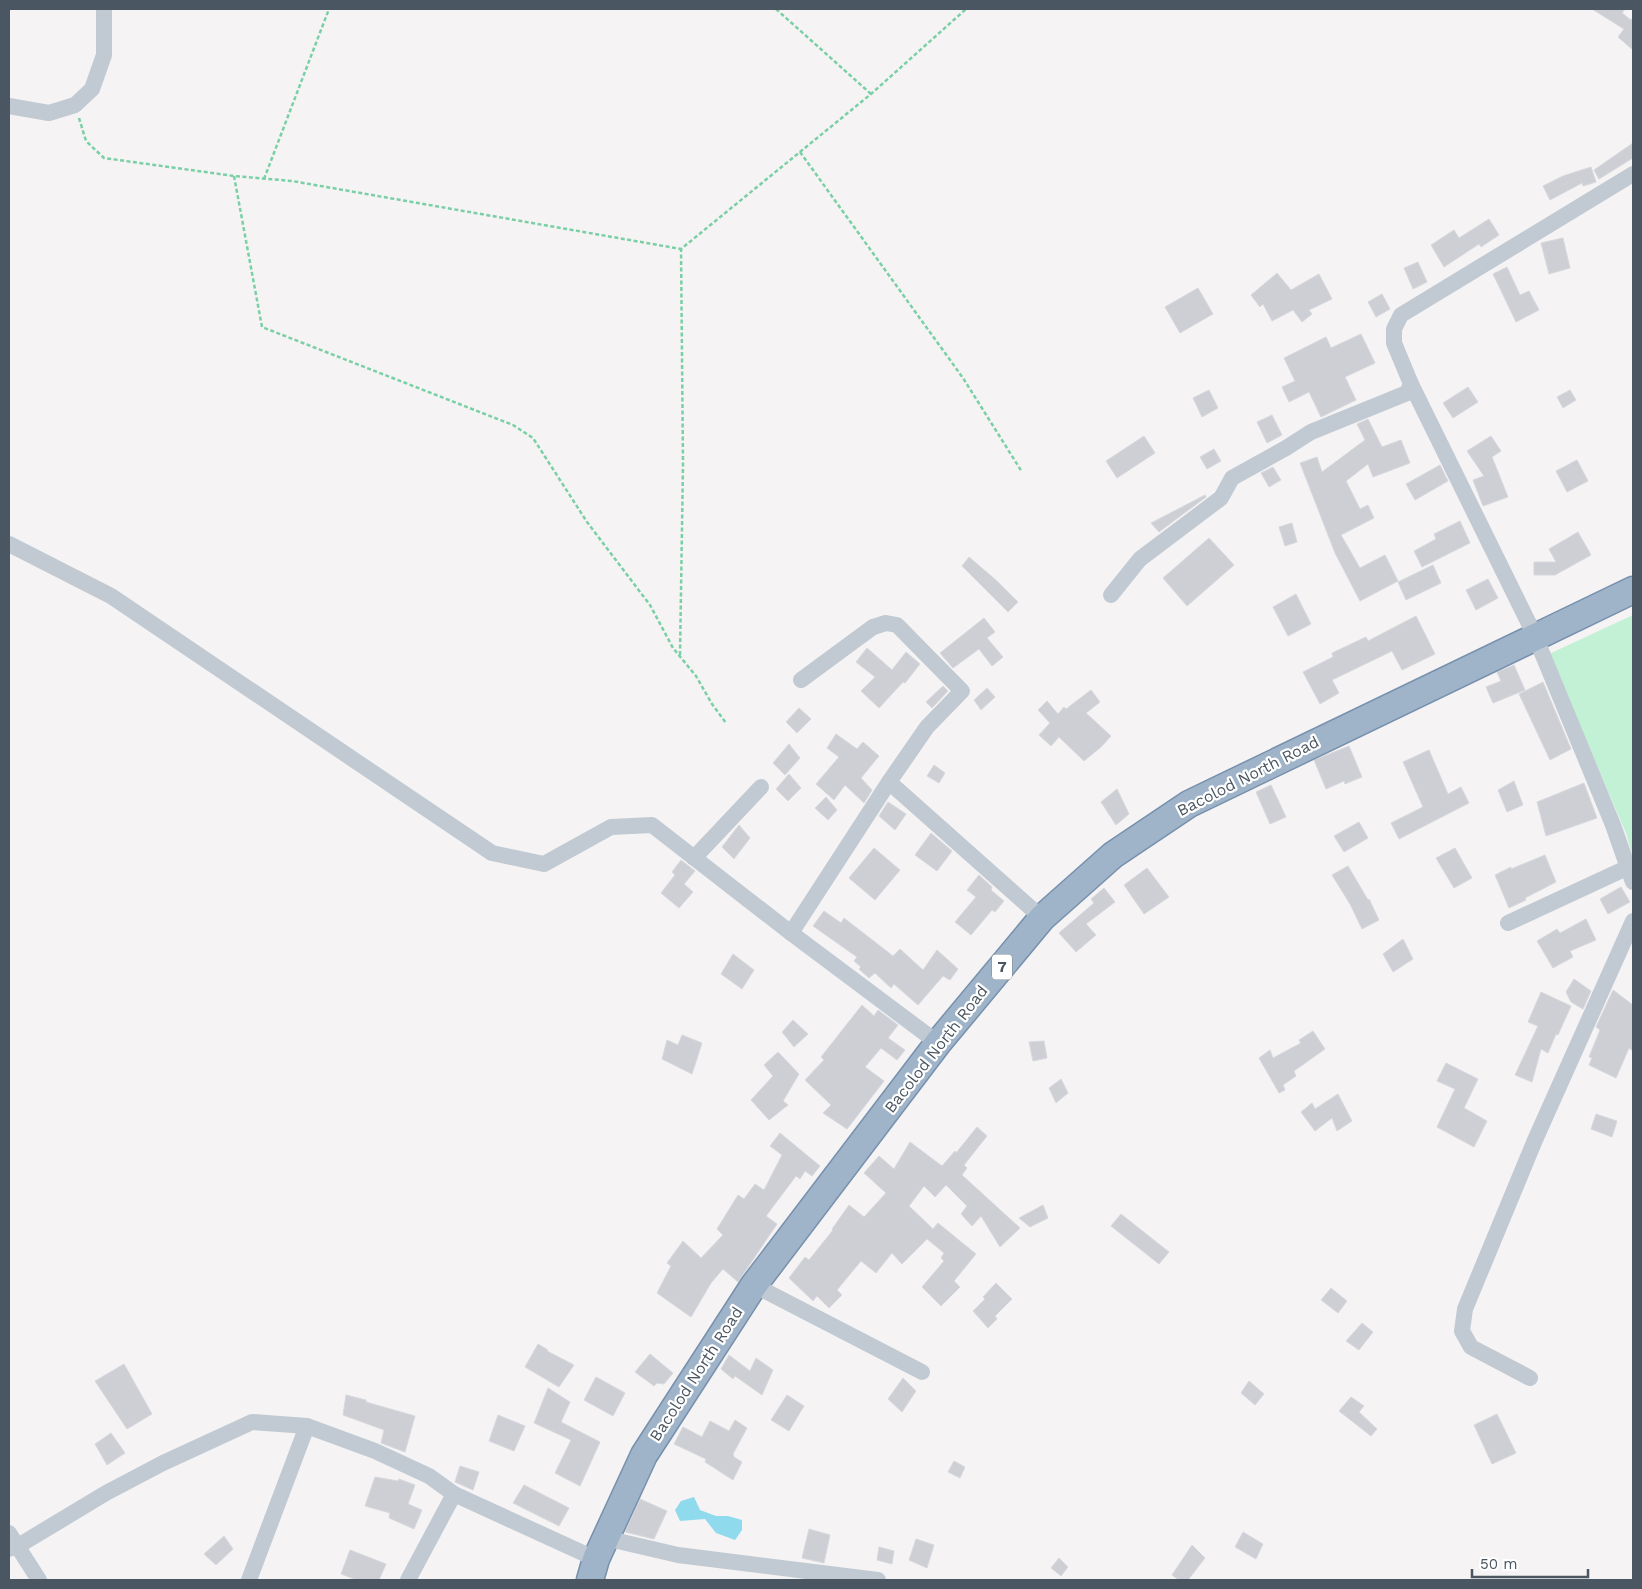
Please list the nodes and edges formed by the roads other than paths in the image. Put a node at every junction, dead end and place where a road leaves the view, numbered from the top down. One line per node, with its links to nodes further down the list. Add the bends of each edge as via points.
1 (104, 9): 2 (street, via 104,54 92,89 75,105 49,113)
2 (9, 106)
3 (1633, 174): 4 (street, via 1401,315 1394,329 1394,343)
4 (1412, 384): 7 (street, via 1407,393 1311,432 1232,478 1221,498 1140,559); 8 (street)
5 (9, 544): 12 (street, via 111,596 492,852 544,864 611,827 652,826)
6 (1633, 590): 8 (highway, Bacolod North Road / 7)
7 (1111, 595)
8 (1535, 636): 13 (street); 14 (highway, Bacolod North Road / 7, via 1189,804 1113,855)
9 (801, 680): 10 (street, via 873,627 886,623 898,625 962,691 927,727)
10 (889, 782): 14 (street); 17 (street)
11 (761, 787): 12 (street)
12 (694, 858): 17 (street)
13 (1632, 871): 16 (street)
14 (1042, 918): 18 (highway, Bacolod North Road / 7)
15 (1633, 921): 21 (street, via 1535,1140 1465,1309 1462,1330 1470,1347)
16 (1508, 923)
17 (792, 933): 18 (street)
18 (938, 1043): 19 (highway, Bacolod North Road / 7)
19 (754, 1285): 20 (street); 25 (highway, Bacolod North Road / 7, via 644,1455)
20 (922, 1372)
21 (1530, 1378)
22 (307, 1426): 23 (street, via 375,1451 429,1476); 24 (street, via 252,1422 163,1463); 27 (street)
23 (454, 1494): 25 (street); 28 (street)
24 (12, 1543): 26 (street)
25 (597, 1559): 29 (street, via 678,1555)
26 (39, 1580)
27 (249, 1580)
28 (408, 1580)
29 (878, 1580)

